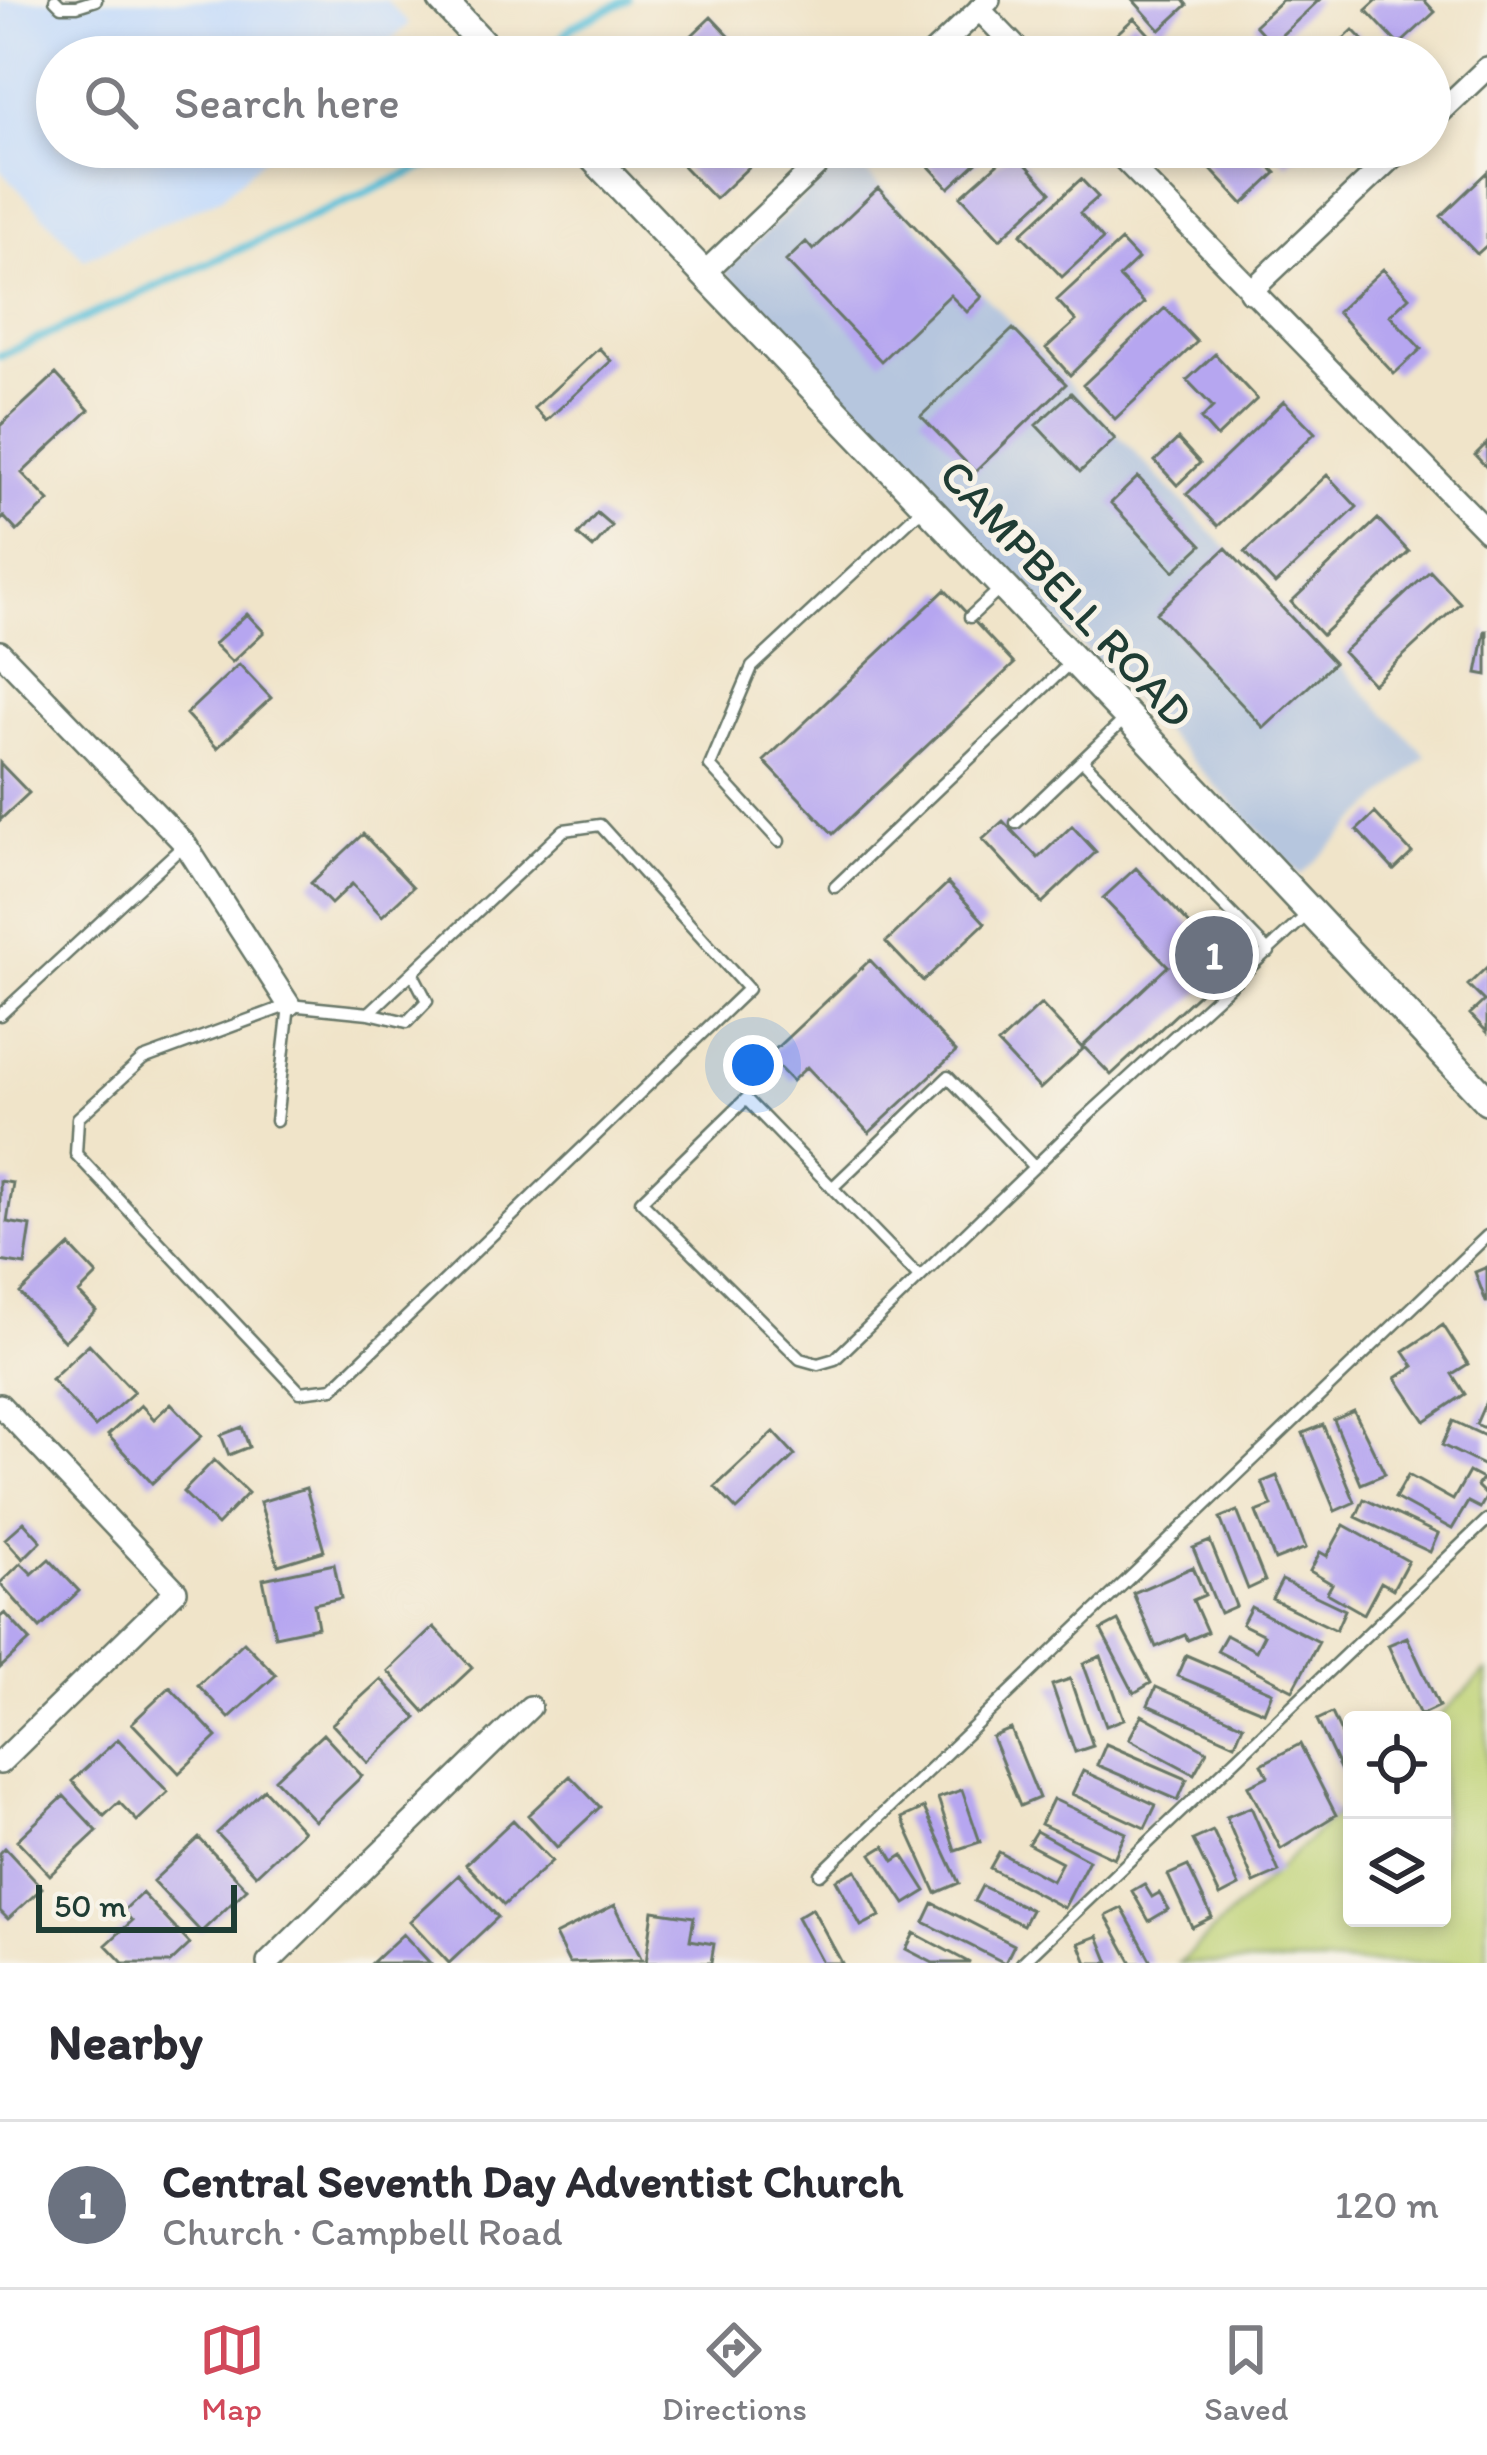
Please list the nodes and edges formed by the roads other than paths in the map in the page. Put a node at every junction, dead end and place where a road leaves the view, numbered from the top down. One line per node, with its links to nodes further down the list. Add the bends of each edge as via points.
1 (55, 0): 2 (lane, via 77,7)
2 (96, 0)
3 (442, 0): 5 (street)
4 (984, 4): 6 (street); 7 (street)
5 (475, 36)
6 (951, 36)
7 (1009, 36)
8 (1487, 68): 9 (street)
9 (1451, 102)
10 (603, 168): 14 (street, CAMPBELL ROAD)
11 (814, 168): 14 (street)
12 (1132, 168): 15 (street)
13 (1381, 168): 15 (street)
14 (705, 272): 16 (street, CAMPBELL ROAD)
15 (1250, 292): 17 (street)
16 (926, 505): 18 (street, CAMPBELL ROAD); 25 (lane, via 752,667 710,766)
17 (1487, 531)
18 (1004, 586): 19 (lane); 21 (street, CAMPBELL ROAD)
19 (970, 617)
20 (0, 652): 26 (street)
21 (1073, 660): 22 (street, CAMPBELL ROAD); 27 (lane)
22 (1128, 717): 23 (lane); 28 (street, CAMPBELL ROAD)
23 (1082, 761): 24 (lane); 29 (lane)
24 (1016, 823)
25 (779, 841)
26 (184, 844): 31 (street); 33 (lane)
27 (835, 887)
28 (1309, 913): 29 (lane); 34 (street, CAMPBELL ROAD)
29 (1269, 952): 36 (lane)
30 (413, 974): 31 (lane, via 564,830 600,825 748,989 333,1388 300,1392 76,1154 78,1118 143,1059); 32 (lane); 32 (lane, via 427,1001 407,1022)
31 (289, 1005): 32 (lane); 35 (lane)
32 (369, 1013)
33 (0, 1015)
34 (1487, 1100)
35 (276, 1121)
36 (1034, 1167): 37 (lane, via 948,1077); 39 (lane)
37 (832, 1188): 39 (lane); 39 (lane, via 746,1099 641,1201 800,1359 818,1364 835,1359)
38 (1487, 1236): 44 (lane)
39 (919, 1277)
40 (0, 1405): 43 (street, via 176,1591)
41 (1487, 1520): 46 (lane)
42 (530, 1707): 45 (street)
43 (0, 1762)
44 (820, 1874)
45 (268, 1963)
46 (1022, 1963)

